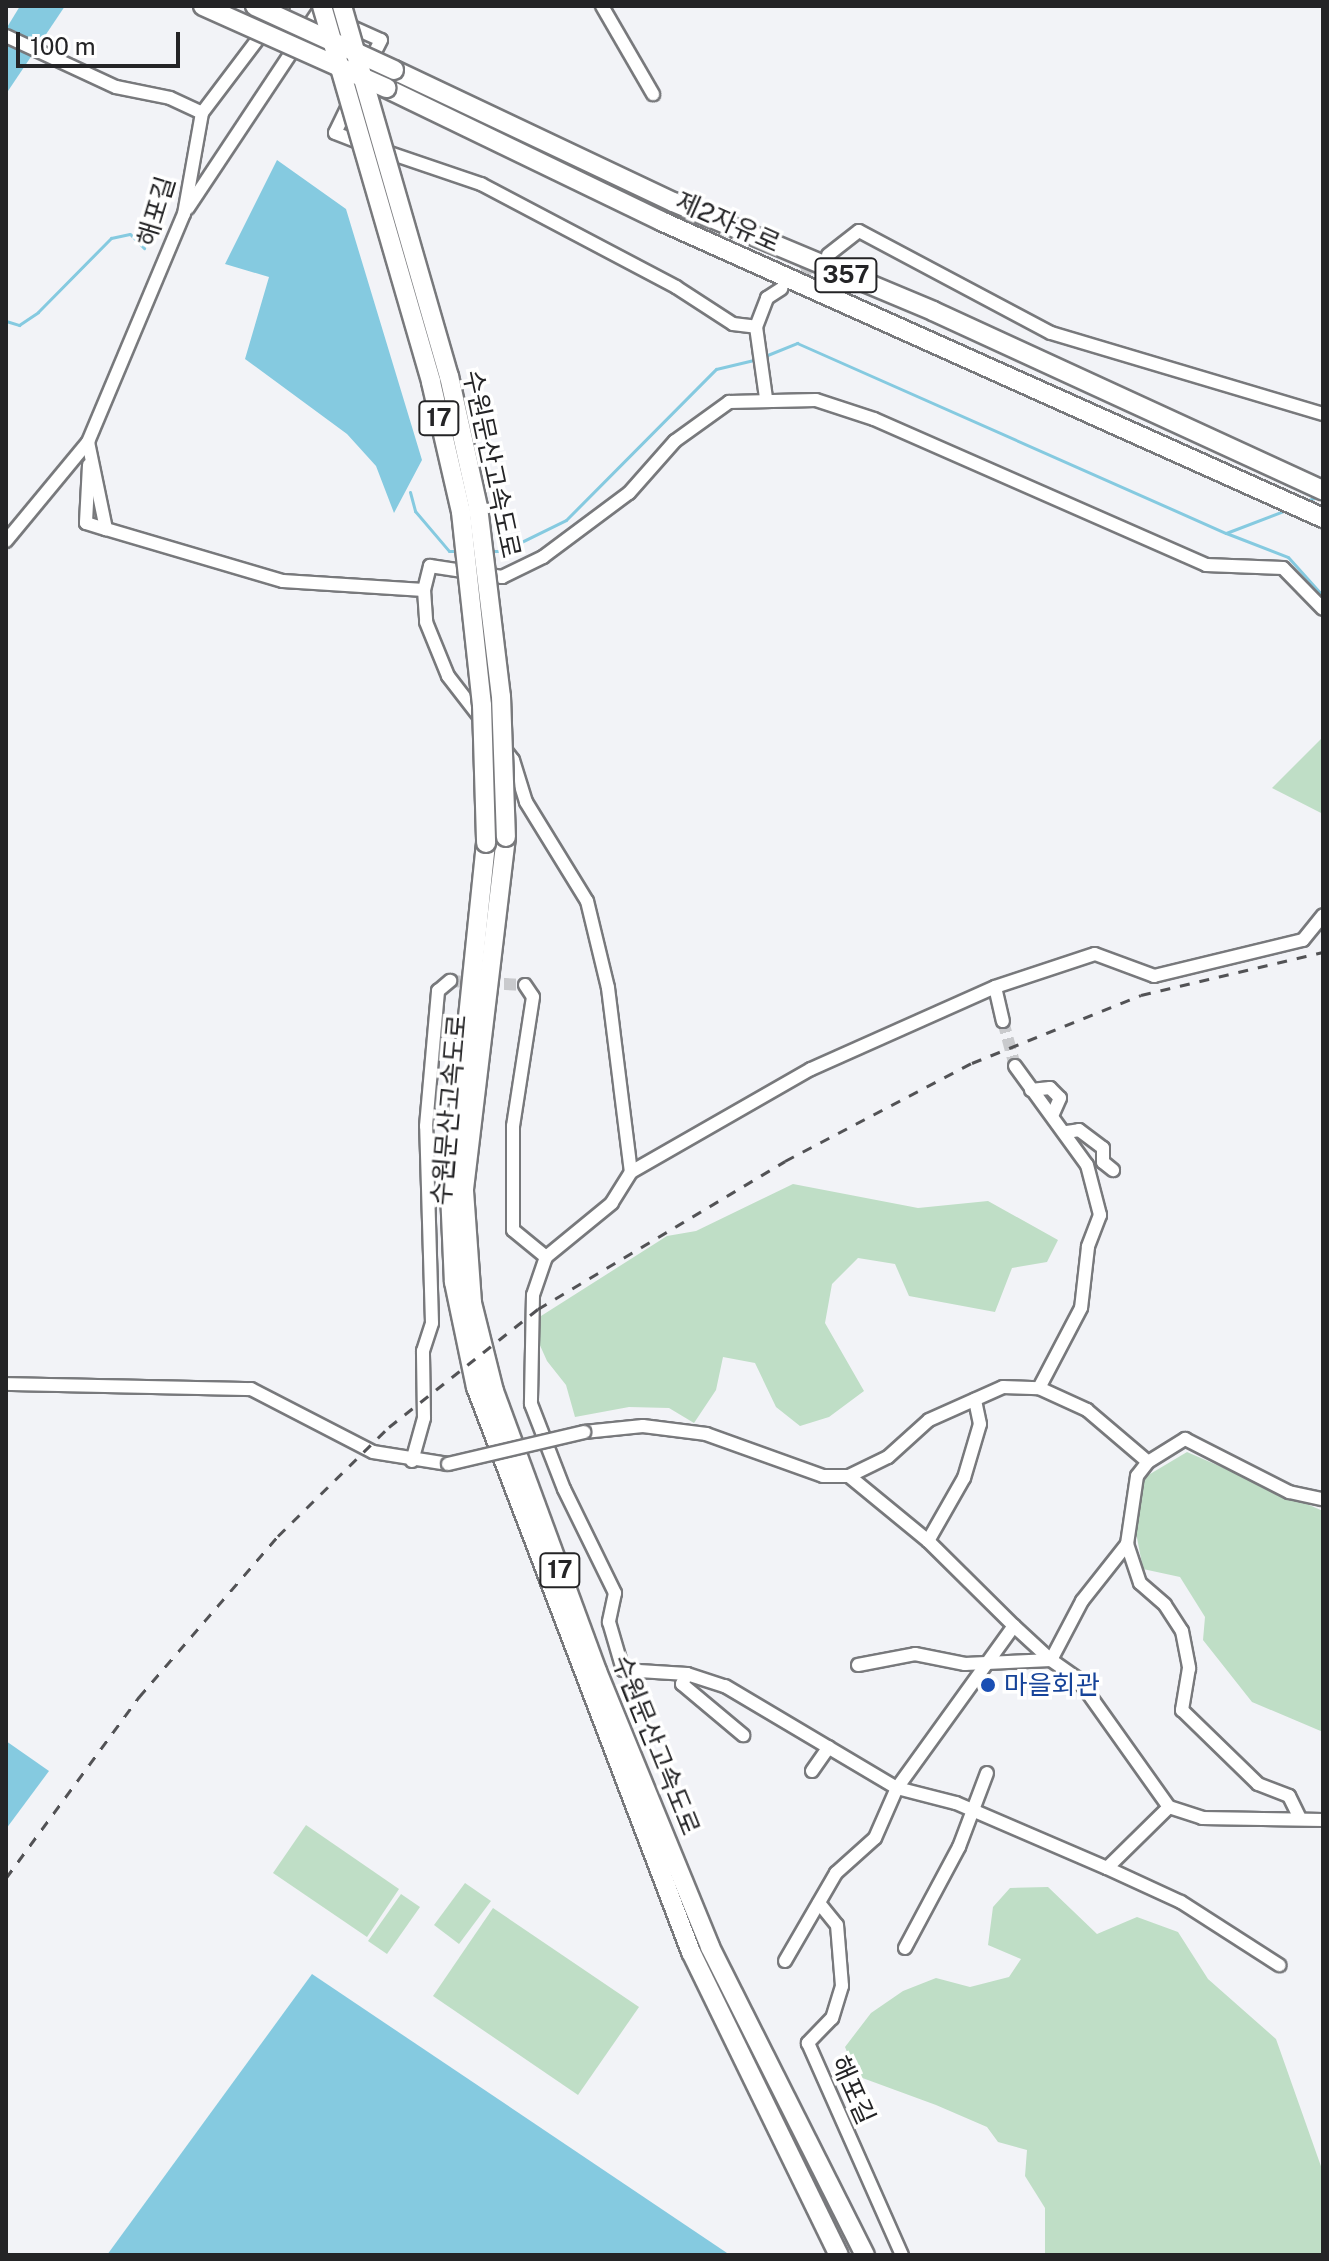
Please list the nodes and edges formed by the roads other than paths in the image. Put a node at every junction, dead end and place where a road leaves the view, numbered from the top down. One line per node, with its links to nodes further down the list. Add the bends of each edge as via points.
1 (203, 6): 18 (highway, 제2자유로 / 357, bridge, via 661,221)
2 (255, 6): 17 (highway, 제2자유로 / 357, bridge, via 673,202 933,311)
3 (283, 6): 9 (street, 해포길)
4 (342, 6): 62 (highway, 수원문산고속도로 / 17, bridge, via 449,376 478,507 501,696 506,837 464,1191 472,1303 494,1391 592,1657 710,1947)
5 (602, 6): 8 (street)
6 (320, 8): 10 (street); 13 (street, via 381,40 335,133 481,184 676,287 733,324); 61 (highway, 수원문산고속도로 / 17, bridge, via 431,382 461,512 481,691 486,843 450,1192 454,1282 476,1387 691,1952)
7 (6, 36): 9 (street, via 47,58)
8 (653, 94)
9 (202, 113): 10 (street, 해포길)
10 (184, 214): 16 (street, 해포길)
11 (828, 255): 15 (street, via 859,231 1051,333)
12 (781, 289): 13 (street, via 767,298)
13 (756, 327): 14 (street)
14 (766, 398): 21 (street, via 729,402 700,420 629,493 543,557 502,577 430,566); 22 (street, via 816,400 874,419 1206,565 1283,568)
15 (1323, 414)
16 (88, 442): 19 (street); 19 (street, via 86,523); 20 (street)
17 (1323, 490)
18 (1323, 518)
19 (106, 529): 21 (street, via 283,581)
20 (6, 541)
21 (424, 590): 31 (street, via 426,622 448,676 513,760 526,802 587,901 608,988)
22 (1323, 609)
23 (1323, 915): 26 (street, via 1303,940 1154,976 1095,954)
24 (450, 981): 36 (street, via 438,991 426,1126 432,1323 423,1351 424,1418)
25 (525, 985): 32 (street, via 533,997 513,1126 513,1230)
26 (995, 987): 27 (street); 31 (street, via 811,1069)
27 (1003, 1021)
28 (1015, 1066): 29 (street)
29 (1067, 1132): 30 (street, via 1079,1130 1103,1148 1103,1162); 34 (street, via 1087,1165 1100,1215 1088,1247 1081,1308)
30 (1113, 1170)
31 (631, 1172): 32 (street, via 612,1203)
32 (546, 1257): 46 (street, via 533,1295 531,1404 564,1489 615,1593 609,1622 623,1670)
33 (6, 1384): 36 (street, via 251,1389 373,1452)
34 (1039, 1388): 35 (street, via 1003,1387); 37 (street, via 1087,1410)
35 (975, 1400): 38 (street, via 929,1420 888,1457); 40 (street, via 980,1424 964,1478)
36 (412, 1461): 38 (street, bridge, via 448,1464 584,1432 643,1426 706,1434 823,1476)
37 (1148, 1462): 39 (street, via 1185,1439 1289,1492); 41 (street, via 1137,1476)
38 (849, 1476): 40 (street)
39 (1323, 1499)
40 (928, 1541): 42 (street)
41 (1127, 1544): 43 (street, via 1082,1601); 54 (street, via 1140,1583 1165,1605 1182,1631 1189,1668 1182,1710 1258,1784 1289,1796)
42 (1014, 1626): 43 (street); 44 (street)
43 (1051, 1660): 44 (street); 52 (street, via 1078,1679)
44 (988, 1662): 45 (street, via 915,1654); 51 (street)
45 (858, 1665)
46 (687, 1674): 47 (street, via 682,1684); 48 (street, via 762,1702)
47 (743, 1735)
48 (829, 1747): 49 (street); 51 (street)
49 (812, 1771)
50 (987, 1773): 53 (street)
51 (897, 1788): 53 (street); 57 (street, via 875,1838 836,1873)
52 (1169, 1807): 54 (street, via 1202,1818); 56 (street)
53 (974, 1812): 56 (street); 58 (street)
54 (1300, 1819): 55 (street)
55 (1323, 1820)
56 (1107, 1868): 60 (street, via 1181,1902)
57 (819, 1903): 59 (street); 63 (street, 해포길, via 837,1925 842,1986 832,2018 808,2043)
58 (905, 1948)
59 (785, 1961)
60 (1279, 1965)
61 (839, 2255)
62 (865, 2255)
63 (902, 2255)

